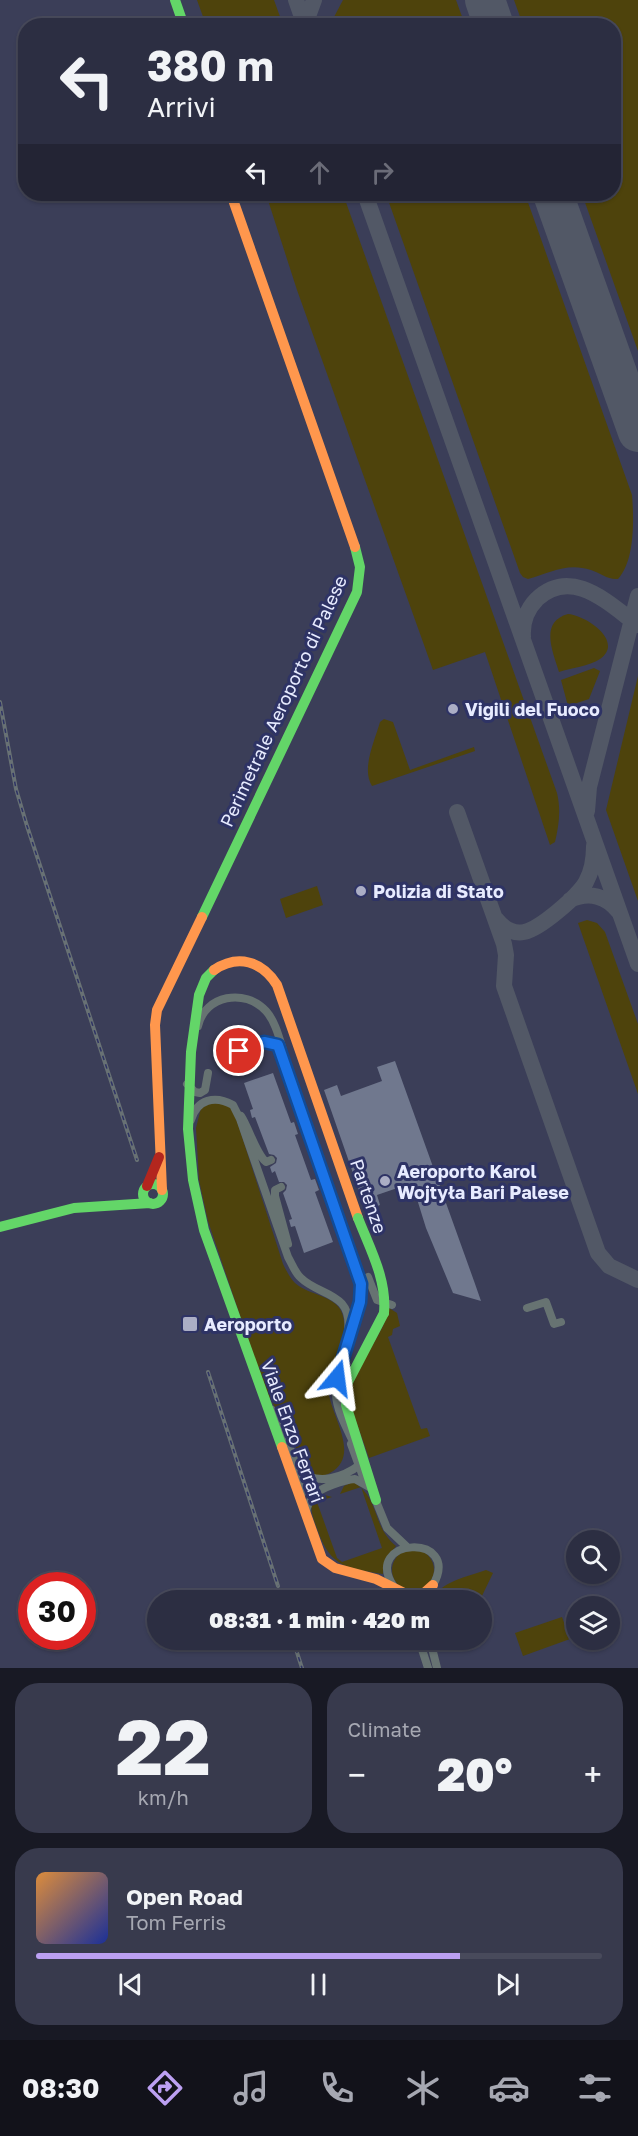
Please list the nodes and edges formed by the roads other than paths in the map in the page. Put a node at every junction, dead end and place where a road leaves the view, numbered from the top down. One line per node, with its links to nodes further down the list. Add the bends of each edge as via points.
1 (175, 0): 2 (street)
2 (181, 18)
3 (233, 201): 12 (street, Perimetrale Aeroporto di Palese, via 354,542 360,580 157,1010)
4 (277, 985): 6 (street, Viale Enzo Ferrari, via 271,974 250,962 230,962 212,970 201,984); 23 (street, Partenze, bridge)
5 (226, 1052): 25 (street, via 264,1042 278,1045 361,1284 360,1302)
6 (189, 1062): 8 (street, via 205,1011 222,999 234,997 252,1000 267,1011); 9 (street, Viale Enzo Ferrari)
7 (208, 1073): 9 (street, via 205,1090 200,1093)
8 (293, 1079)
9 (186, 1083): 11 (street, Viale Enzo Ferrari)
10 (236, 1110): 11 (street, via 226,1101 207,1100 193,1111); 13 (street, via 250,1129 261,1158); 20 (street)
11 (189, 1134): 26 (street, Viale Enzo Ferrari, via 196,1200 204,1230)
12 (160, 1154): 15 (street, Perimetrale Aeroporto di Palese); 16 (street, Perimetrale Aeroporto di Palese)
13 (271, 1160)
14 (281, 1187): 20 (street, via 275,1190 275,1196)
15 (145, 1189): 16 (street, via 155,1184); 17 (street); 18 (street, via 144,1197)
16 (162, 1190): 18 (street, via 160,1201)
17 (124, 1203): 18 (street); 19 (street, via 74,1208)
18 (150, 1203)
19 (0, 1227)
20 (295, 1269): 25 (street, via 311,1286 332,1294 341,1303 348,1316)
21 (368, 1276): 23 (street, via 377,1300)
22 (527, 1308): 24 (street, via 546,1302 554,1324)
23 (388, 1309): 31 (street, via 347,1384 346,1405)
24 (561, 1322)
25 (346, 1347): 27 (street, via 336,1395)
26 (267, 1404): 28 (street, via 281,1422); 30 (street, via 277,1420); 32 (street, Viale Enzo Ferrari)
27 (360, 1465): 28 (street, via 330,1479 304,1475); 29 (street)
28 (298, 1469): 30 (street)
29 (368, 1485): 31 (street); 32 (street, via 350,1480 316,1493)
30 (302, 1493): 32 (street)
31 (376, 1500): 33 (street, via 387,1528)
32 (306, 1511): 35 (street, Viale Enzo Ferrari, via 318,1551 328,1564)
33 (406, 1546): 34 (street, via 421,1547 434,1556 438,1571); 35 (street, via 389,1563 388,1575)
34 (433, 1586): 37 (street, Viale Enzo Ferrari); 38 (street)
35 (394, 1587): 36 (street, Viale Enzo Ferrari)
36 (398, 1590)
37 (427, 1590)
38 (432, 1590)
39 (422, 1650): 41 (street)
40 (433, 1650): 42 (street)
41 (428, 1668)
42 (438, 1668)

